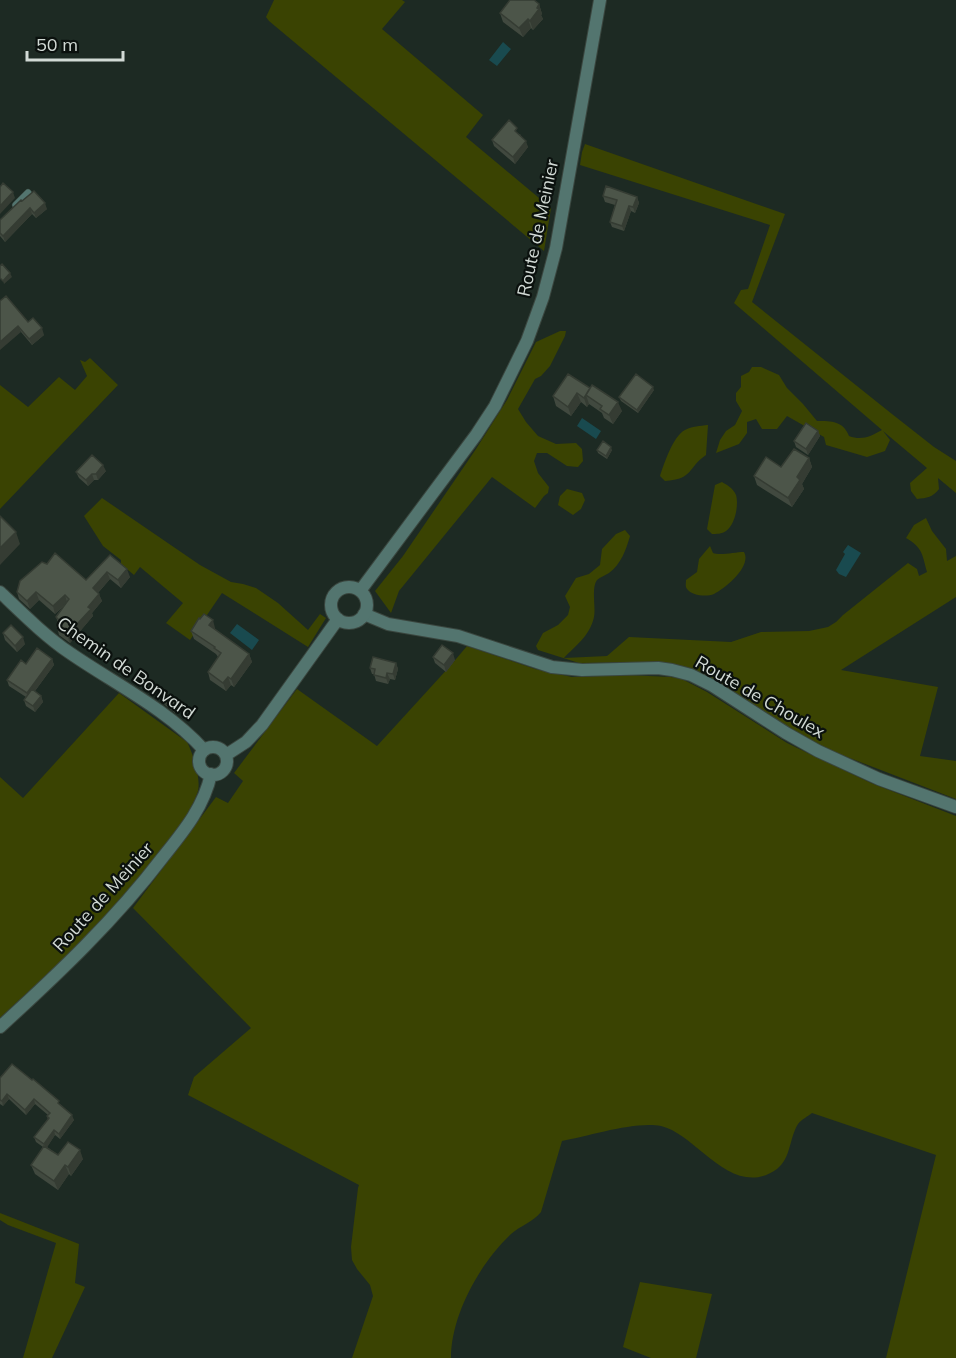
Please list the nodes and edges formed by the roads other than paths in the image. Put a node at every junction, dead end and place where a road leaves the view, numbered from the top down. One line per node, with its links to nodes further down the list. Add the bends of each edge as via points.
1 (600, 0): 4 (street, Route de Meinier, via 556,248 527,341 476,435)
2 (28, 193): 3 (lane)
3 (7, 214)
4 (360, 591): 6 (street, via 367,602); 7 (street, via 342,588 333,597 331,609)
5 (0, 592): 8 (street, Chemin de Bonvard, via 68,652 178,725)
6 (364, 614): 7 (street, via 355,622); 11 (street, Route de Choulex, via 388,624 458,636 552,667 658,668 691,675 818,751 879,779)
7 (338, 620): 9 (street, via 261,725 246,742)
8 (204, 750): 9 (street, via 219,748); 10 (street, via 199,761 205,772)
9 (226, 755): 10 (street, via 226,766)
10 (211, 774): 12 (street, Route de Meinier, via 198,810 127,902)
11 (956, 807)
12 (0, 1027)

